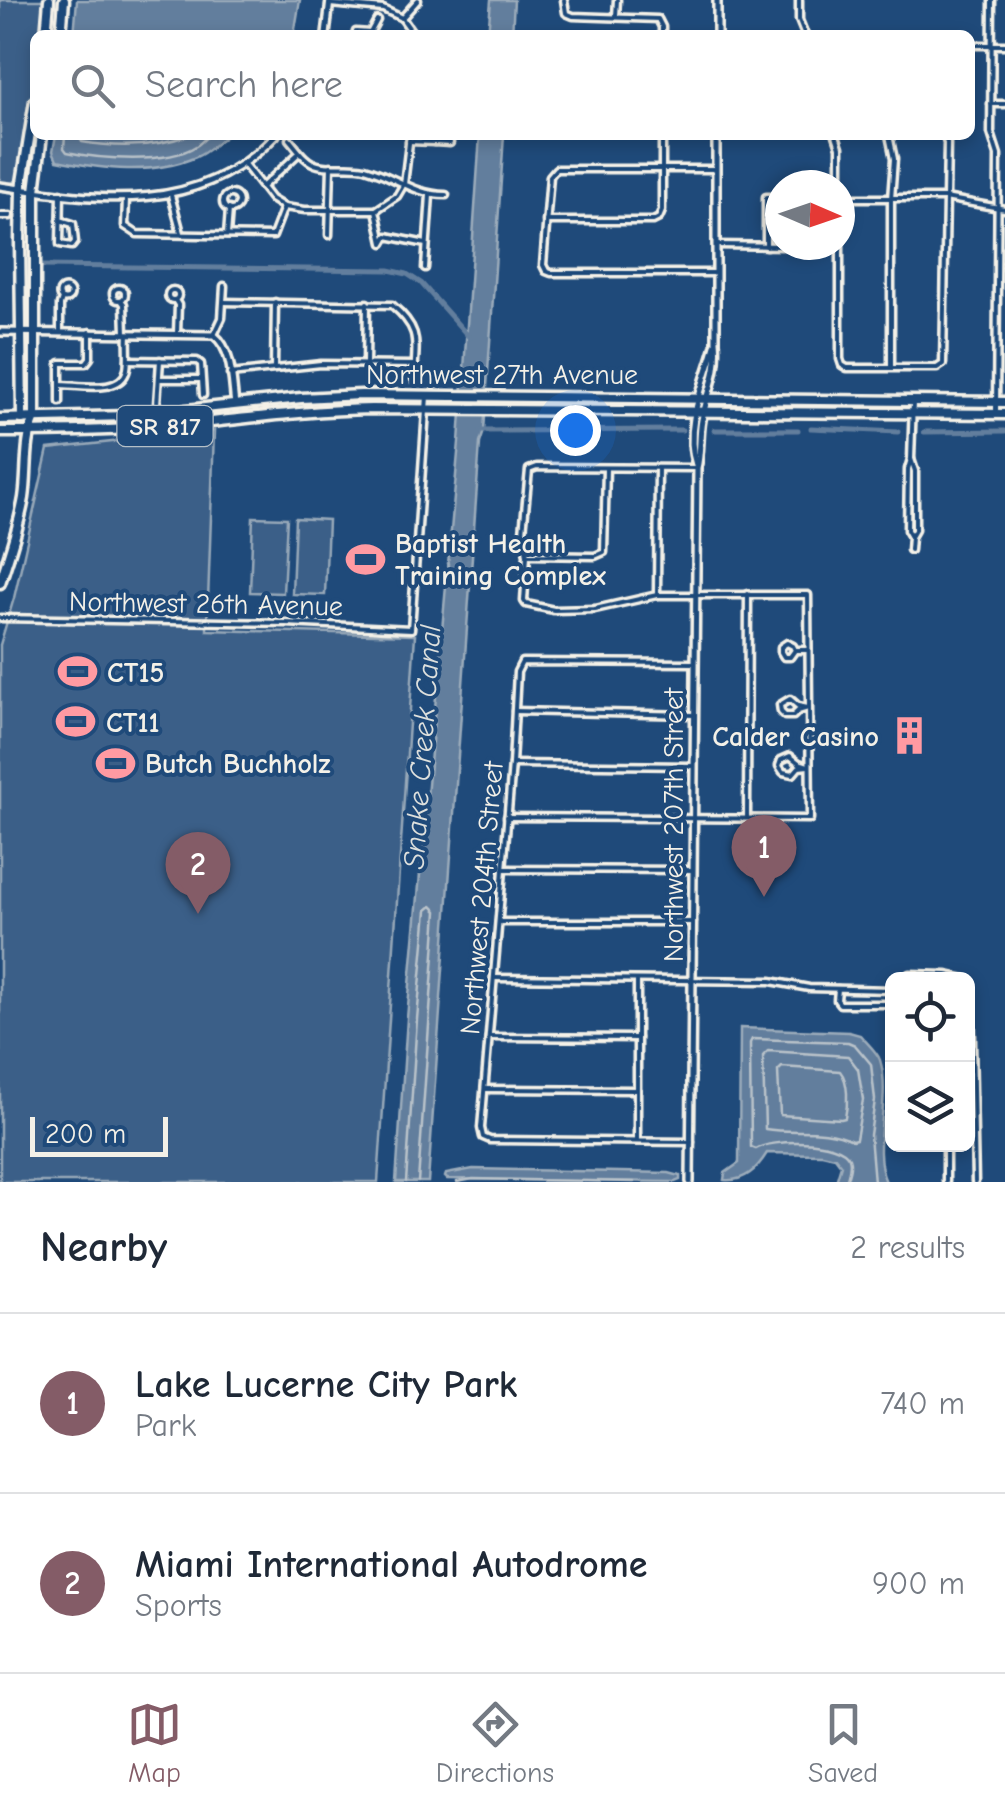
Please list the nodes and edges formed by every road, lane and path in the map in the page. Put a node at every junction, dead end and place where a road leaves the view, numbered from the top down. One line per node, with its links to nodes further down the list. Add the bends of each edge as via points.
1 (49, 0): 14 (main road)
2 (64, 0): 15 (main road)
3 (418, 0): 12 (street)
4 (564, 0): 11 (street, via 573,16)
5 (617, 0): 11 (street)
6 (716, 0): 20 (street)
7 (799, 0): 21 (street)
8 (992, 0): 23 (street)
9 (330, 2): 10 (street); 16 (street)
10 (358, 3): 12 (street)
11 (616, 16): 19 (street, via 658,19)
12 (402, 18): 18 (street)
13 (377, 20): 17 (street)
14 (46, 30)
15 (61, 30)
16 (327, 30)
17 (372, 30)
18 (410, 30)
19 (662, 30)
20 (716, 30)
21 (803, 30)
22 (975, 45): 23 (street)
23 (992, 45): 24 (street); 25 (street)
24 (1005, 45)
25 (992, 104): 26 (street); 40 (street)
26 (1005, 104)
27 (30, 132): 50 (main road)
28 (41, 140): 51 (main road)
29 (270, 140): 42 (street)
30 (291, 140): 39 (street)
31 (409, 140): 47 (street)
32 (441, 140): 38 (street)
33 (662, 140): 44 (street)
34 (716, 140): 45 (street, Northwest 207th Street)
35 (838, 140): 46 (street)
36 (891, 140): 59 (street)
37 (946, 140): 58 (street)
38 (450, 143)
39 (300, 152): 43 (street, via 309,162); 49 (street)
40 (998, 156): 41 (street); 62 (street)
41 (1005, 156)
42 (244, 163): 49 (street); 53 (street)
43 (331, 166): 47 (street, via 363,167); 64 (street)
44 (662, 169): 45 (street); 69 (street, via 552,172); 69 (street, via 662,212 653,221)
45 (716, 169): 74 (street, Northwest 207th Street)
46 (840, 170)
47 (404, 184): 54 (street); 65 (street)
48 (0, 186): 50 (street)
49 (262, 187): 60 (street)
50 (21, 189): 51 (street); 86 (main road)
51 (35, 191): 52 (street); 88 (main road)
52 (61, 194): 56 (street); 68 (street)
53 (171, 194): 56 (street); 70 (street)
54 (430, 195): 55 (street); 73 (street)
55 (446, 195)
56 (126, 198): 70 (street, via 126,226 137,234)
57 (855, 198): 59 (street)
58 (945, 198): 59 (street); 62 (street); 98 (street, via 943,364)
59 (891, 199): 98 (street)
60 (284, 207): 64 (street); 71 (street, via 272,236)
61 (229, 209): 71 (street)
62 (997, 209): 63 (street); 99 (street)
63 (1005, 209)
64 (330, 210): 65 (street); 72 (street)
65 (376, 210): 73 (street, via 383,243 388,236)
66 (0, 216): 67 (street)
67 (10, 216)
68 (60, 220): 68 (street, via 60,244 72,246 73,224)
69 (546, 221): 78 (street, via 546,271)
70 (181, 233): 71 (street)
71 (228, 235)
72 (329, 236)
73 (426, 244): 77 (street)
74 (716, 246): 75 (street); 78 (street, Northwest 207th Street)
75 (765, 246)
76 (840, 260): 98 (street, via 842,365)
77 (425, 268)
78 (716, 274): 110 (street, Northwest 207th Street, via 716,341)
79 (224, 286): 83 (street)
80 (62, 299): 89 (street)
81 (121, 300): 91 (street)
82 (175, 300): 92 (street)
83 (224, 302): 84 (street); 93 (street)
84 (275, 302): 85 (street); 101 (street)
85 (367, 303): 96 (street); 97 (street, via 392,305 412,324)
86 (20, 331): 87 (street); 88 (street); 124 (main road)
87 (0, 332)
88 (34, 332): 89 (street); 125 (main road)
89 (60, 332): 90 (street)
90 (90, 332): 91 (street); 106 (street, via 90,358 60,362)
91 (126, 333): 92 (street); 94 (street)
92 (178, 333): 93 (street)
93 (214, 335): 102 (street, via 227,352)
94 (127, 360): 95 (street); 106 (street, via 127,372 114,385)
95 (160, 360): 103 (street); 104 (street, via 197,361)
96 (366, 364): 97 (street); 101 (street)
97 (415, 365): 105 (street)
98 (892, 368)
99 (996, 368): 100 (street); 114 (street)
100 (1005, 368)
101 (274, 370): 102 (street)
102 (230, 374): 116 (street)
103 (160, 379): 104 (street); 115 (street)
104 (201, 379): 107 (street)
105 (414, 380)
106 (60, 385): 112 (street)
107 (203, 395)
108 (427, 396): 109 (main road, Northwest 27th Avenue / SR 817); 110 (main road, Northwest 27th Avenue / SR 817); 117 (street)
109 (301, 398): 116 (main road, Northwest 27th Avenue / SR 817); 119 (main road)
110 (704, 399): 111 (main road, Northwest 27th Avenue / SR 817); 120 (street, Northwest 207th Street)
111 (804, 400): 113 (main road, Northwest 27th Avenue / SR 817); 121 (main road)
112 (60, 402)
113 (913, 402): 114 (main road, Northwest 27th Avenue / SR 817); 122 (street)
114 (1001, 402): 123 (street)
115 (157, 404)
116 (235, 405): 118 (main road, Northwest 27th Avenue / SR 817)
117 (426, 409): 119 (main road, Northwest 27th Avenue / SR 817); 120 (main road, Northwest 27th Avenue / SR 817); 139 (street, Northwest 26th Avenue, via 411,629)
118 (166, 412): 125 (main road, Northwest 27th Avenue / SR 817); 127 (main road)
119 (302, 412): 127 (main road, Northwest 27th Avenue / SR 817)
120 (700, 412): 121 (main road, Northwest 27th Avenue / SR 817); 132 (street, Northwest 207th Street)
121 (804, 412): 122 (main road, Northwest 27th Avenue / SR 817)
122 (913, 413): 123 (main road, Northwest 27th Avenue / SR 817); 133 (street)
123 (1000, 414)
124 (22, 418): 125 (main road, Northwest 27th Avenue / SR 817); 126 (main road, Northwest 27th Avenue / SR 817); 129 (main road)
125 (35, 418): 129 (main road)
126 (0, 419)
127 (167, 426): 129 (main road, Northwest 27th Avenue / SR 817)
128 (0, 432): 129 (main road, Northwest 27th Avenue / SR 817)
129 (28, 432): 135 (main road, via 24,495)
130 (606, 468): 131 (street); 134 (street, via 604,552); 134 (street, via 529,470)
131 (658, 468): 132 (street); 136 (street)
132 (697, 468): 137 (street, Northwest 207th Street)
133 (910, 550)
134 (527, 555): 136 (street, via 526,604 594,609)
135 (0, 583)
136 (658, 594): 137 (street)
137 (696, 594): 138 (street); 142 (street, Northwest 207th Street)
138 (748, 594): 141 (street, via 808,595); 151 (street)
139 (0, 618)
140 (795, 650): 141 (street)
141 (808, 650): 143 (street)
142 (694, 663): 144 (street, Northwest 204th Street, via 522,662); 145 (street, Northwest 207th Street)
143 (808, 708): 143 (street, via 790,717 780,704 790,698); 148 (street)
144 (516, 712): 145 (street); 146 (street, Northwest 204th Street)
145 (693, 714): 147 (street, Northwest 207th Street)
146 (512, 764): 147 (street); 149 (street, Northwest 204th Street)
147 (693, 766): 150 (street, Northwest 207th Street)
148 (808, 766): 148 (street, via 793,774 779,766 790,756); 151 (street, via 810,820)
149 (507, 816): 150 (street); 152 (street, Northwest 204th Street)
150 (694, 818): 151 (street); 153 (street, Northwest 207th Street)
151 (747, 818)
152 (503, 869): 153 (street); 154 (street, Northwest 204th Street)
153 (694, 870): 155 (street, Northwest 207th Street)
154 (498, 922): 155 (street); 156 (street, Northwest 204th Street)
155 (694, 922): 158 (street, Northwest 207th Street)
156 (494, 978): 157 (street); 162 (street, Northwest 204th Street)
157 (637, 979): 158 (street); 163 (street)
158 (693, 979): 159 (street); 168 (street, Northwest 207th Street)
159 (838, 989): 160 (street); 161 (street, via 840,1004)
160 (885, 990)
161 (885, 1004)
162 (489, 1037): 163 (street); 165 (street, Northwest 204th Street)
163 (637, 1038): 166 (street)
164 (972, 1062): 172 (street)
165 (485, 1088): 166 (street); 167 (street, Northwest 204th Street, via 481,1128 490,1140)
166 (637, 1090): 167 (street)
167 (637, 1140): 168 (street)
168 (691, 1142): 170 (street, Northwest 207th Street)
169 (946, 1152): 171 (street)
170 (690, 1182)
171 (946, 1182)
172 (975, 1182)

